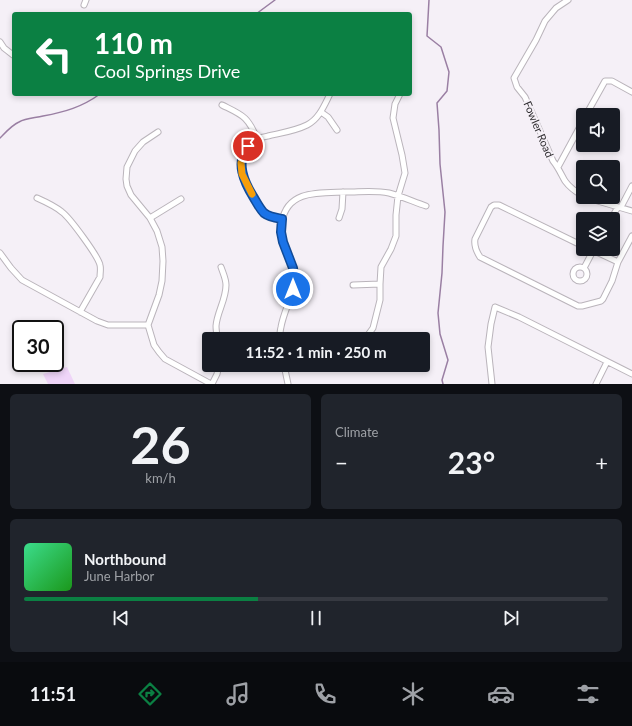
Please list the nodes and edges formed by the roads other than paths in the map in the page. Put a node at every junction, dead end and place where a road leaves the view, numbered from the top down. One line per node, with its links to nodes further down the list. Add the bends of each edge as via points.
1 (568, 0): 14 (street, Fowler Road, via 556,8 545,21 514,78)
2 (0, 42): 3 (street)
3 (12, 54)
4 (632, 92): 8 (street, via 612,81 605,81)
5 (329, 96): 9 (street)
6 (399, 96): 18 (street, via 393,118 405,169)
7 (222, 105): 13 (street, via 244,117)
8 (590, 108)
9 (321, 112): 10 (street); 13 (street, via 317,118 299,129)
10 (337, 130)
11 (158, 132): 26 (street, via 139,146 127,167 126,179 129,190)
12 (576, 134): 14 (street)
13 (257, 138): 28 (street, via 244,153 241,161 242,174 263,212)
14 (558, 167): 17 (street, Fowler Road)
15 (632, 186): 23 (street)
16 (343, 192): 18 (street, via 388,193); 27 (street); 28 (street, via 317,193 295,199)
17 (576, 192)
18 (398, 196): 22 (street); 37 (street, via 396,236 381,267)
19 (38, 198): 39 (street, via 67,217 95,254 100,265 100,278)
20 (181, 199): 26 (street)
21 (608, 204): 23 (street, Fowler Road)
22 (426, 206)
23 (619, 207): 24 (street, Fowler Road); 25 (street)
24 (632, 211)
25 (616, 212)
26 (150, 218): 40 (street, via 162,248 163,261 161,288)
27 (339, 218)
28 (282, 219): 42 (street, via 283,242 294,276 293,289)
29 (632, 236): 34 (street)
30 (576, 243): 34 (street, via 499,205 491,207 475,239 480,257 578,306 603,299)
31 (0, 253): 39 (street, via 22,280)
32 (590, 256): 36 (street)
33 (606, 256): 34 (street)
34 (618, 262)
35 (221, 267): 41 (street, via 226,284)
36 (584, 268)
37 (380, 284): 38 (street); 43 (street, via 380,300)
38 (354, 285)
39 (80, 312): 40 (street, via 108,325)
40 (148, 325): 48 (street, via 154,345 165,359)
41 (216, 332)
42 (280, 332)
43 (370, 332)
44 (607, 362): 47 (street); 50 (street, via 495,307 488,348); 51 (street)
45 (218, 372): 48 (street)
46 (285, 372): 49 (street)
47 (632, 374)
48 (212, 384)
49 (288, 384)
50 (492, 384)
51 (596, 384)

